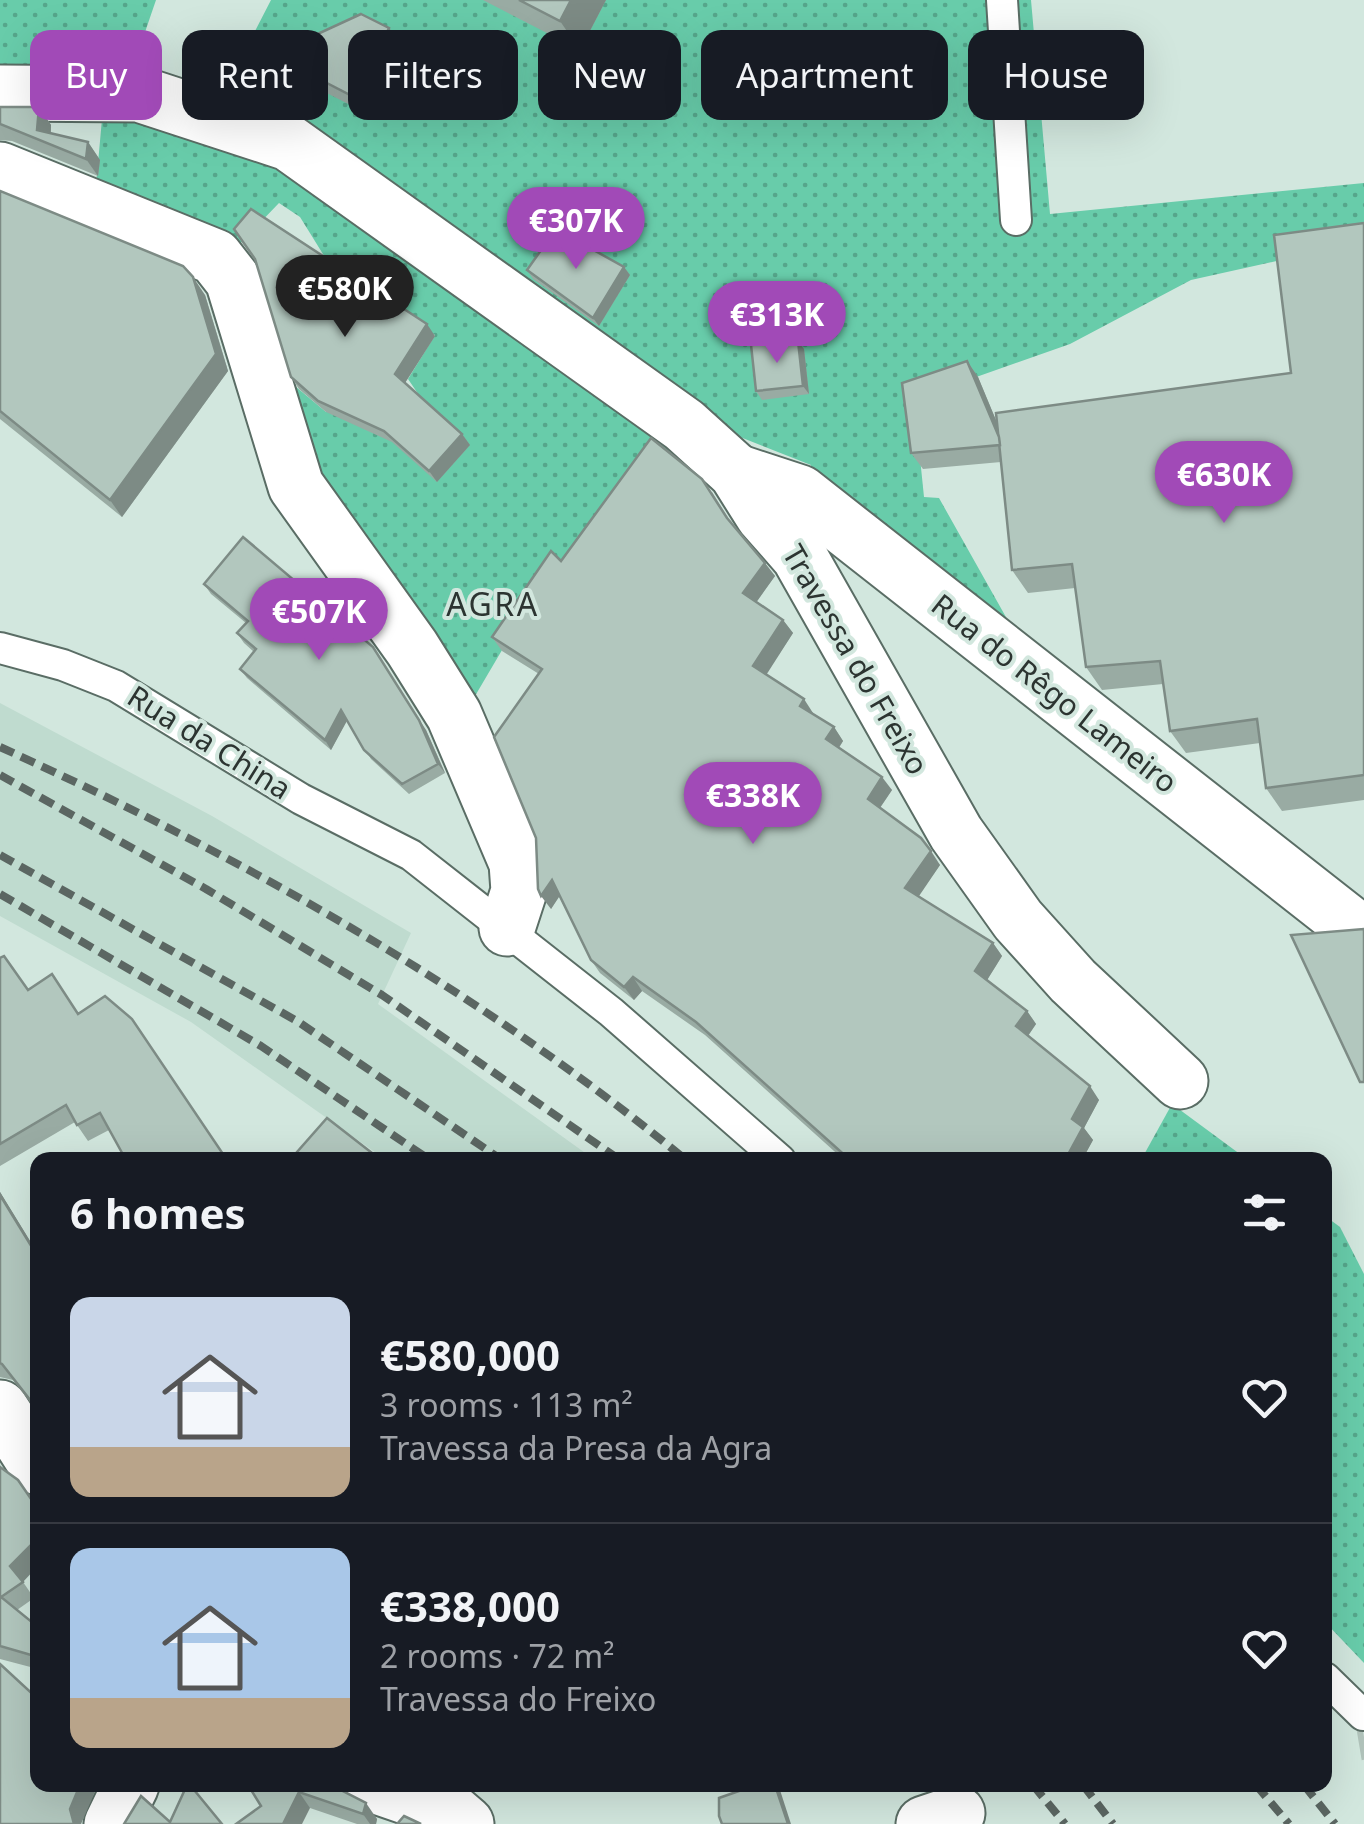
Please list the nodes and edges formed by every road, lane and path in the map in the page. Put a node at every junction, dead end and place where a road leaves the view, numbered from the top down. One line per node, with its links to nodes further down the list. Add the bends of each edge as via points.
1 (1002, 0): 4 (lane)
2 (0, 93): 5 (street, Travessa do Freixo, via 139,94 289,143 684,425)
3 (0, 170): 7 (street, via 215,257 233,280 296,486 454,715 516,863 519,892)
4 (1016, 220)
5 (736, 472): 8 (street, Rua do Rêgo Lameiro, via 800,494 1356,930); 9 (street, Travessa do Freixo, via 799,556 956,833 1018,920)
6 (0, 648): 7 (lane, Rua da China, via 116,686 301,799 412,855)
7 (507, 928): 10 (lane, Rua da China)
8 (1364, 929)
9 (1180, 1081)
10 (771, 1152)
11 (1, 1417): 12 (street)
12 (30, 1456)
13 (1332, 1685): 14 (lane)
14 (1362, 1716)
15 (127, 1792): 17 (street)
16 (394, 1792): 18 (street, via 452,1812)
17 (112, 1824)
18 (466, 1824)

